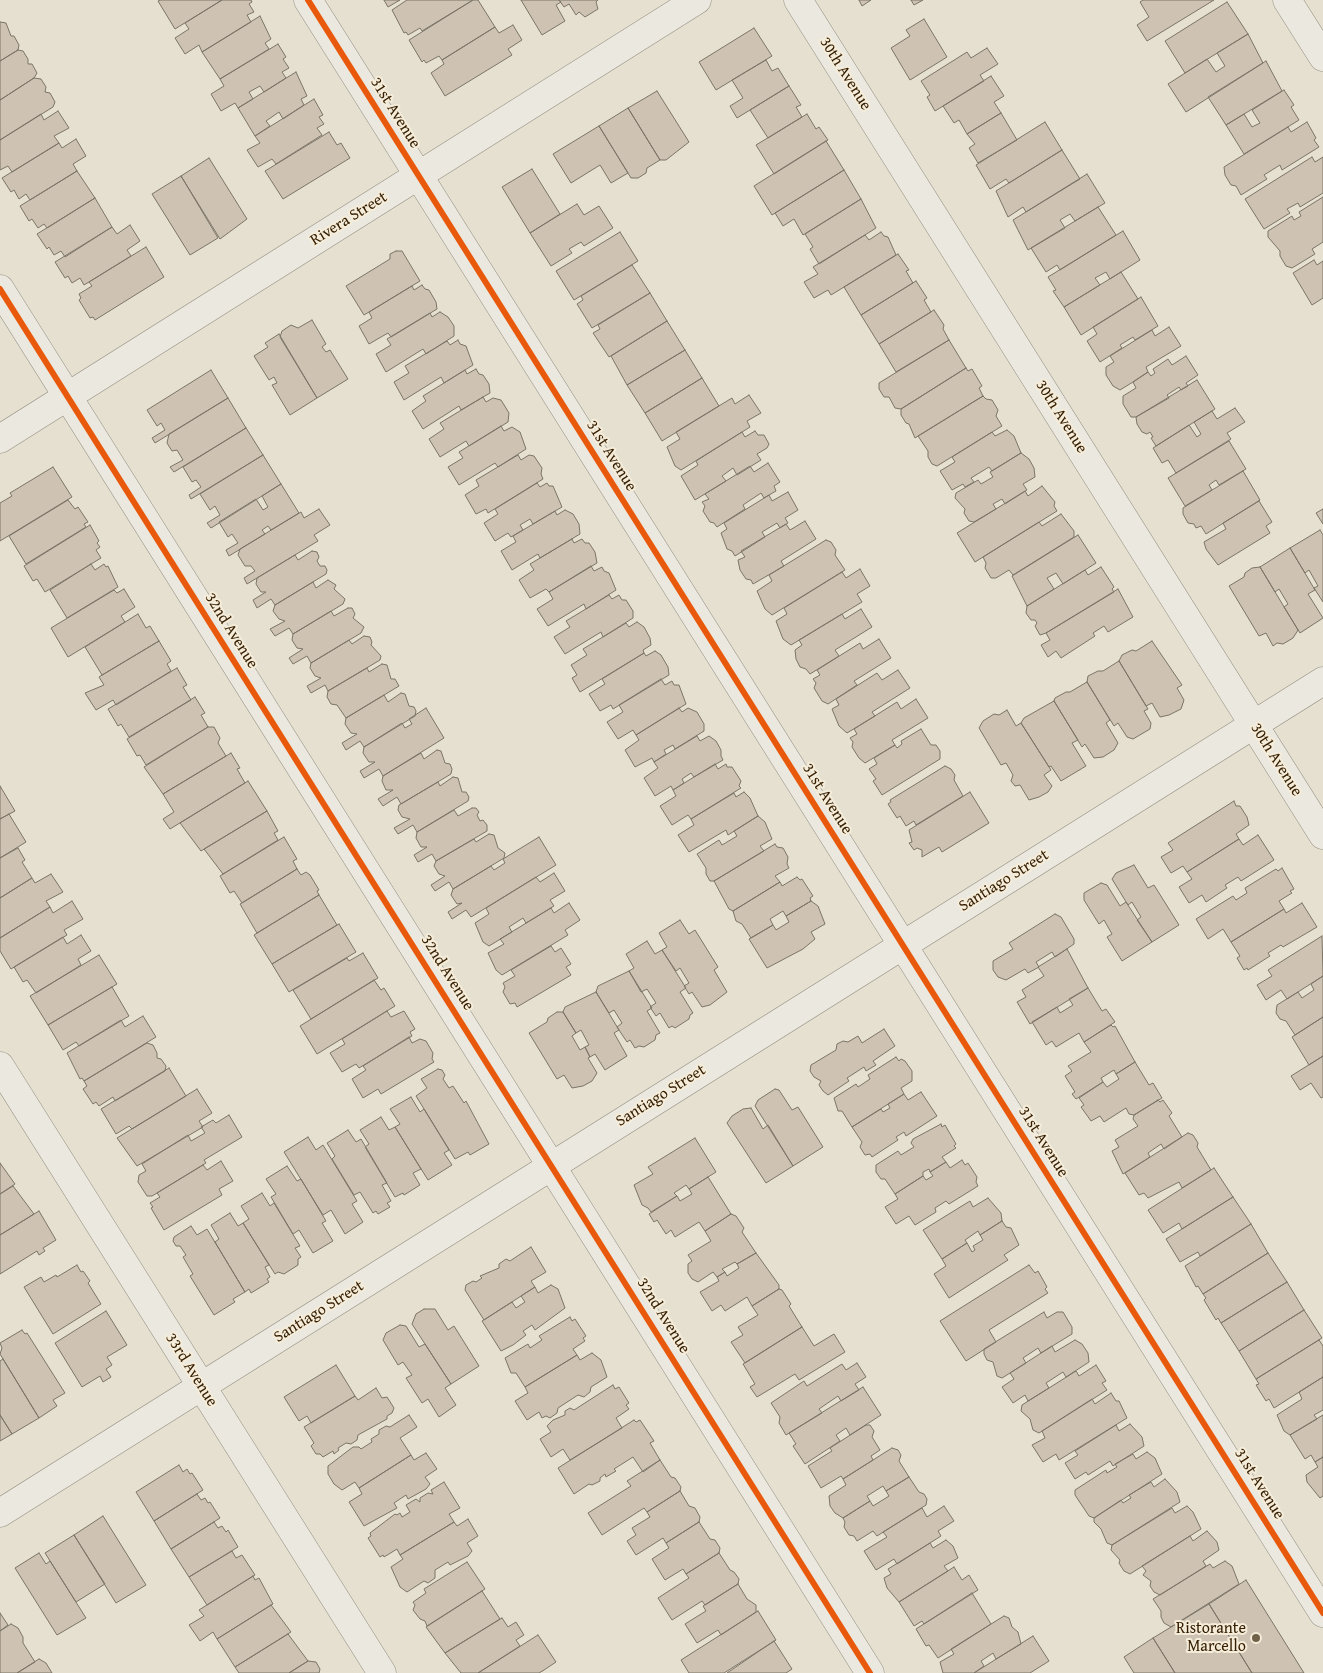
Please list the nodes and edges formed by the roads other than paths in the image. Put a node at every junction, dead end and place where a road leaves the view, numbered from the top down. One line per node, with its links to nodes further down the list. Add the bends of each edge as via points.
1 (308, 0): 6 (street, 31st Avenue)
2 (697, 0): 6 (street, Rivera Street)
3 (798, 0): 11 (street, 30th Avenue)
4 (1287, 0): 5 (street)
5 (1323, 56)
6 (418, 176): 8 (street, Rivera Street); 13 (street, 31st Avenue)
7 (0, 289): 8 (street, 32nd Avenue)
8 (68, 396): 9 (street, Rivera Street); 15 (street, 32nd Avenue)
9 (0, 439)
10 (1323, 680): 11 (street, Santiago Street)
11 (1254, 724): 12 (street, 30th Avenue); 13 (street, Santiago Street)
12 (1323, 835)
13 (903, 945): 15 (street, Santiago Street); 18 (street, 31st Avenue)
14 (0, 1066): 16 (street, 33rd Avenue)
15 (552, 1166): 16 (street, Santiago Street); 20 (street, 32nd Avenue)
16 (201, 1386): 17 (street, Santiago Street); 19 (street, 33rd Avenue)
17 (0, 1513)
18 (1323, 1612)
19 (382, 1673)
20 (870, 1673)

